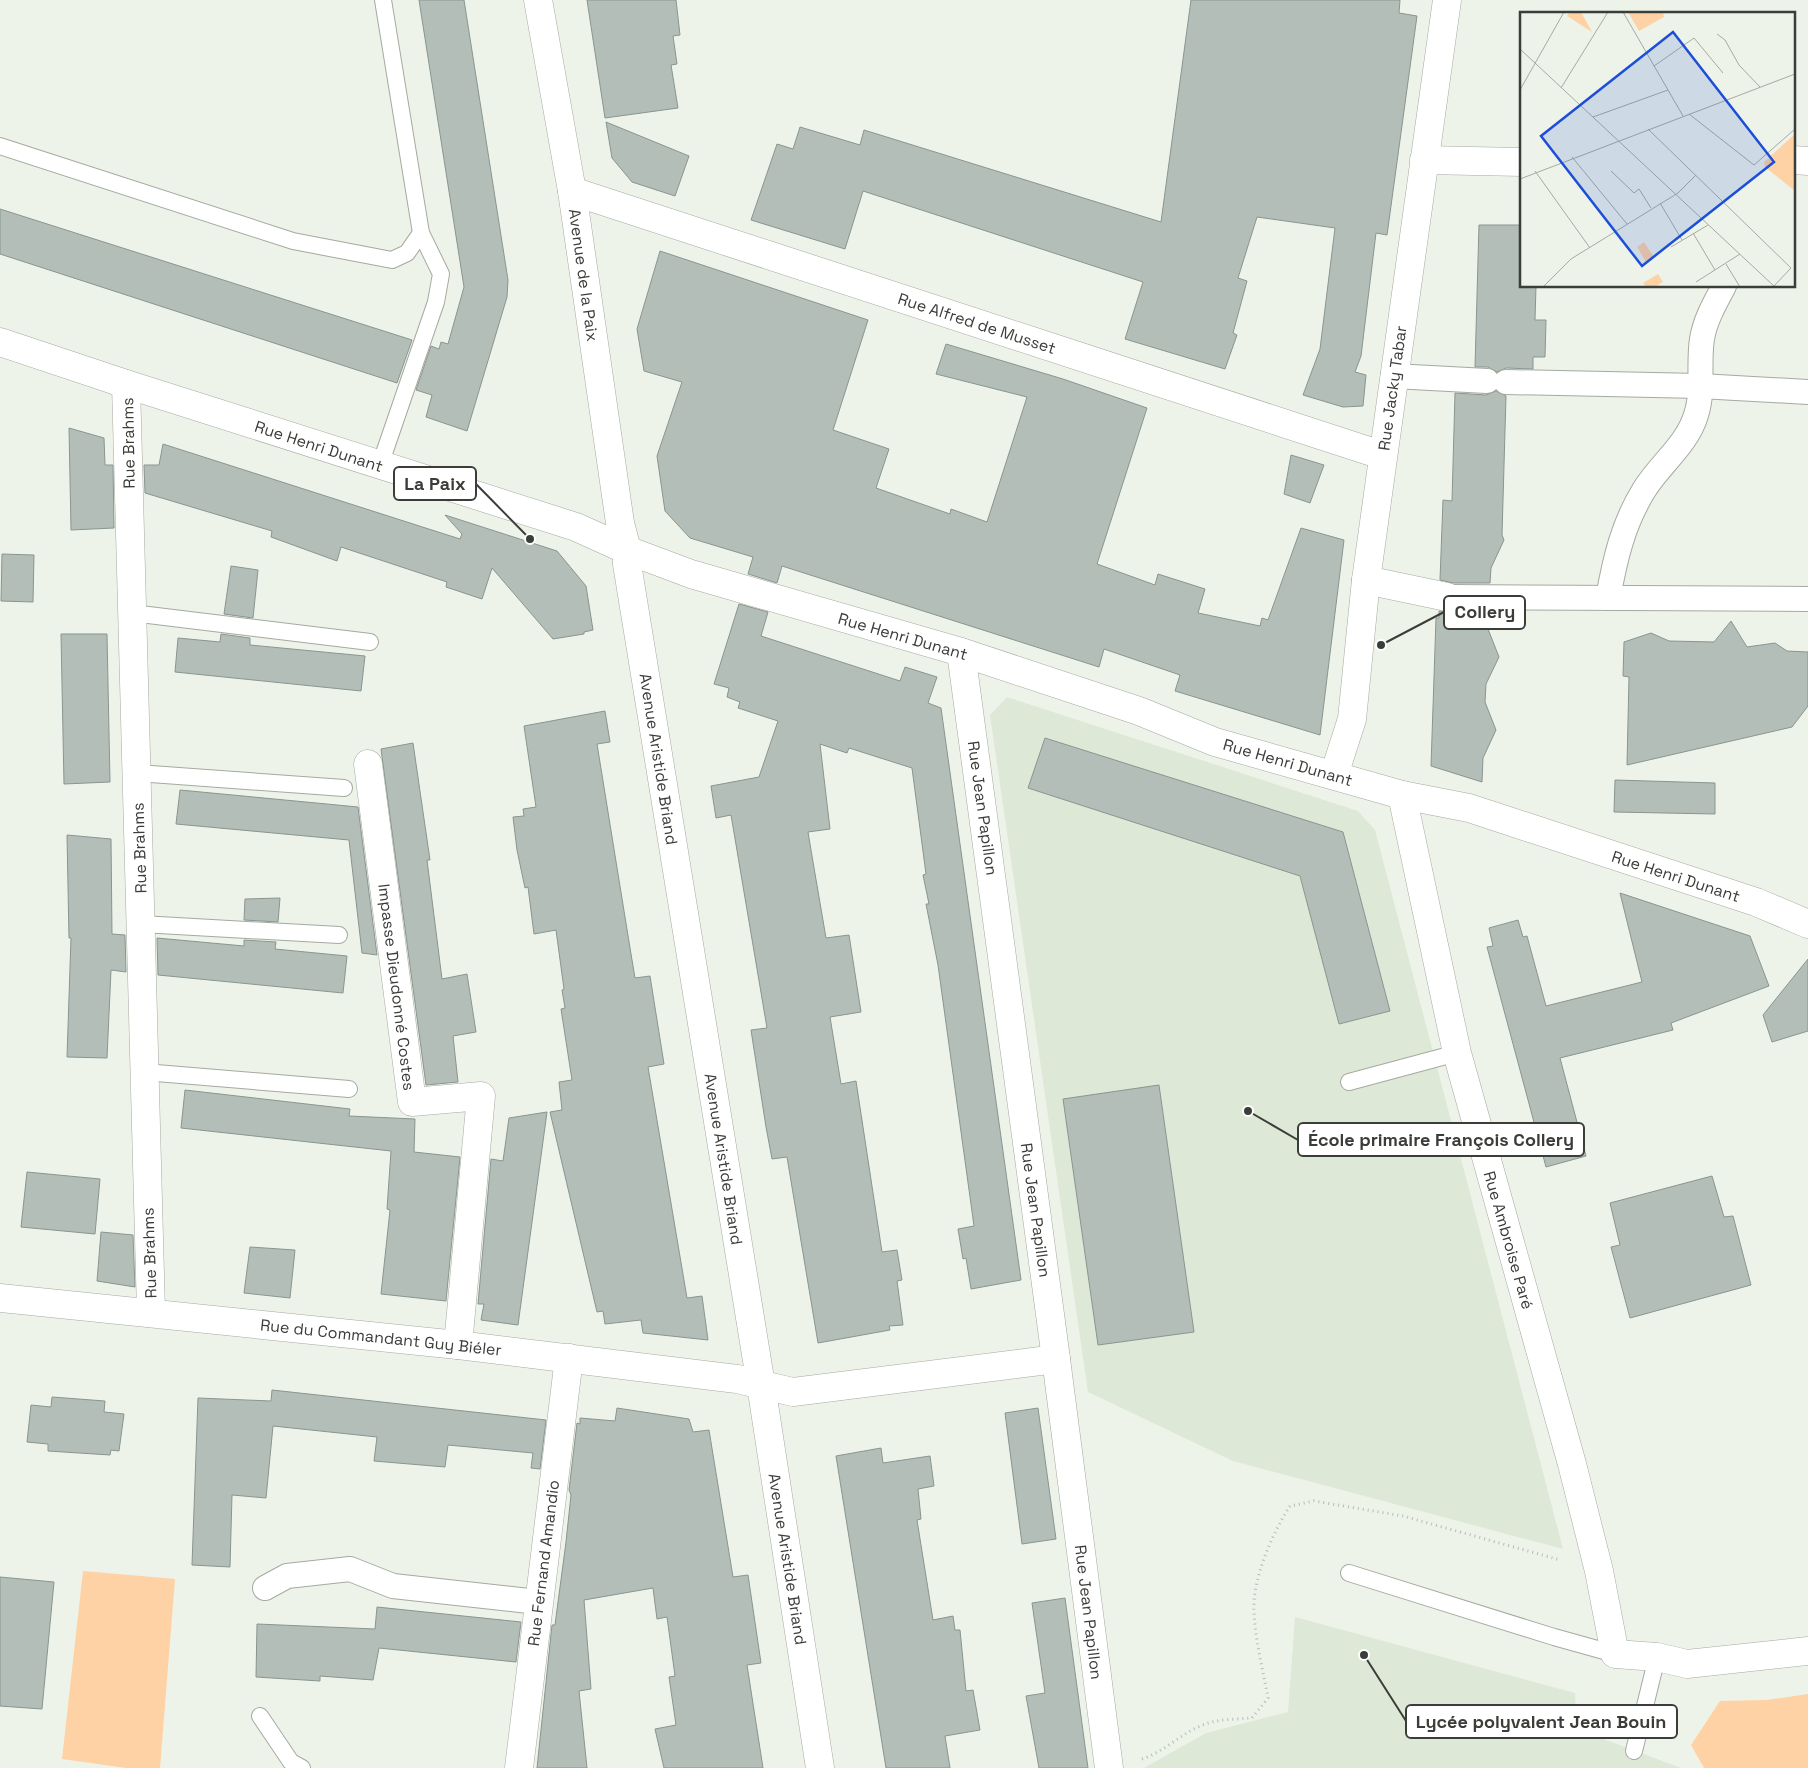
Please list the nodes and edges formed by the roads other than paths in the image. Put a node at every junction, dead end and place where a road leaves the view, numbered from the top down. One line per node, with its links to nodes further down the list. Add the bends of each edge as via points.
1 (383, 0): 8 (lane)
2 (538, 0): 7 (street, Avenue de la Paix)
3 (1447, 0): 5 (street, Rue Jacky Tabar)
4 (0, 146): 8 (lane, via 293,241 392,260 407,253)
5 (1424, 160): 6 (street); 11 (street, Rue Jacky Tabar)
6 (1520, 162)
7 (572, 191): 15 (street, Rue Alfred de Musset, via 1369,451); 17 (street, Avenue de la Paix, via 620,523)
8 (421, 233): 16 (lane, via 440,274 436,302)
9 (1723, 288): 13 (street, via 1708,317 1702,339)
10 (0, 342): 12 (street, Rue Henri Dunant)
11 (1393, 376): 13 (street); 15 (street, Rue Jacky Tabar)
12 (126, 384): 16 (street, Rue Henri Dunant); 22 (street, Rue Brahms)
13 (1700, 386): 14 (street); 20 (street, via 1697,414 1684,441 1645,489 1625,526 1616,553)
14 (1808, 392)
15 (1383, 452): 18 (street, Rue Jacky Tabar)
16 (380, 465): 17 (street, Rue Henri Dunant, via 576,527)
17 (627, 550): 24 (street, Rue Henri Dunant, via 691,574); 42 (street, Avenue Aristide Briand)
18 (1366, 580): 19 (street); 27 (street, Rue Jacky Tabar, via 1352,719)
19 (1447, 597): 20 (street)
20 (1608, 598): 21 (street)
21 (1808, 599)
22 (132, 613): 23 (lane); 26 (street, Rue Brahms)
23 (370, 642)
24 (960, 652): 27 (street, Rue Henri Dunant, via 1139,711 1215,742); 41 (street, Rue Jean Papillon)
25 (368, 764): 39 (street, Impasse Dieudonné Costes, via 412,1102 480,1096)
26 (137, 772): 28 (lane); 30 (street, Rue Brahms)
27 (1334, 775): 29 (street, Rue Henri Dunant)
28 (344, 788)
29 (1402, 795): 31 (street, Rue Henri Dunant, via 1469,808 1756,902); 33 (street, Rue Ambroise Paré)
30 (141, 924): 32 (lane); 34 (street, Rue Brahms)
31 (1808, 924)
32 (339, 936)
33 (1457, 1053): 35 (lane); 47 (street, Rue Ambroise Paré, via 1572,1464 1599,1571)
34 (144, 1072): 36 (lane); 38 (street, Rue Brahms)
35 (1349, 1082)
36 (349, 1089)
37 (0, 1298): 38 (street, Rue du Commandant Guy Biéler)
38 (151, 1312): 39 (street, Rue du Commandant Guy Biéler)
39 (458, 1345): 40 (street, Rue du Commandant Guy Biéler)
40 (569, 1358): 42 (street, Rue du Commandant Guy Biéler, via 737,1379); 45 (street, Rue Fernand Amandio)
41 (1056, 1358): 42 (street, Rue du Commandant Guy Biéler, via 793,1392); 54 (street, Rue Jean Papillon)
42 (761, 1385): 53 (street, Avenue Aristide Briand)
43 (1349, 1573): 47 (lane)
44 (265, 1588): 45 (street, via 287,1576 350,1569 393,1586)
45 (538, 1602): 52 (street, Rue Fernand Amandio)
46 (1808, 1651): 48 (street, via 1687,1664)
47 (1615, 1654): 48 (street)
48 (1657, 1657): 50 (lane)
49 (260, 1716): 51 (lane, via 290,1762)
50 (1634, 1750)
51 (302, 1768)
52 (519, 1768)
53 (820, 1768)
54 (1108, 1768)

